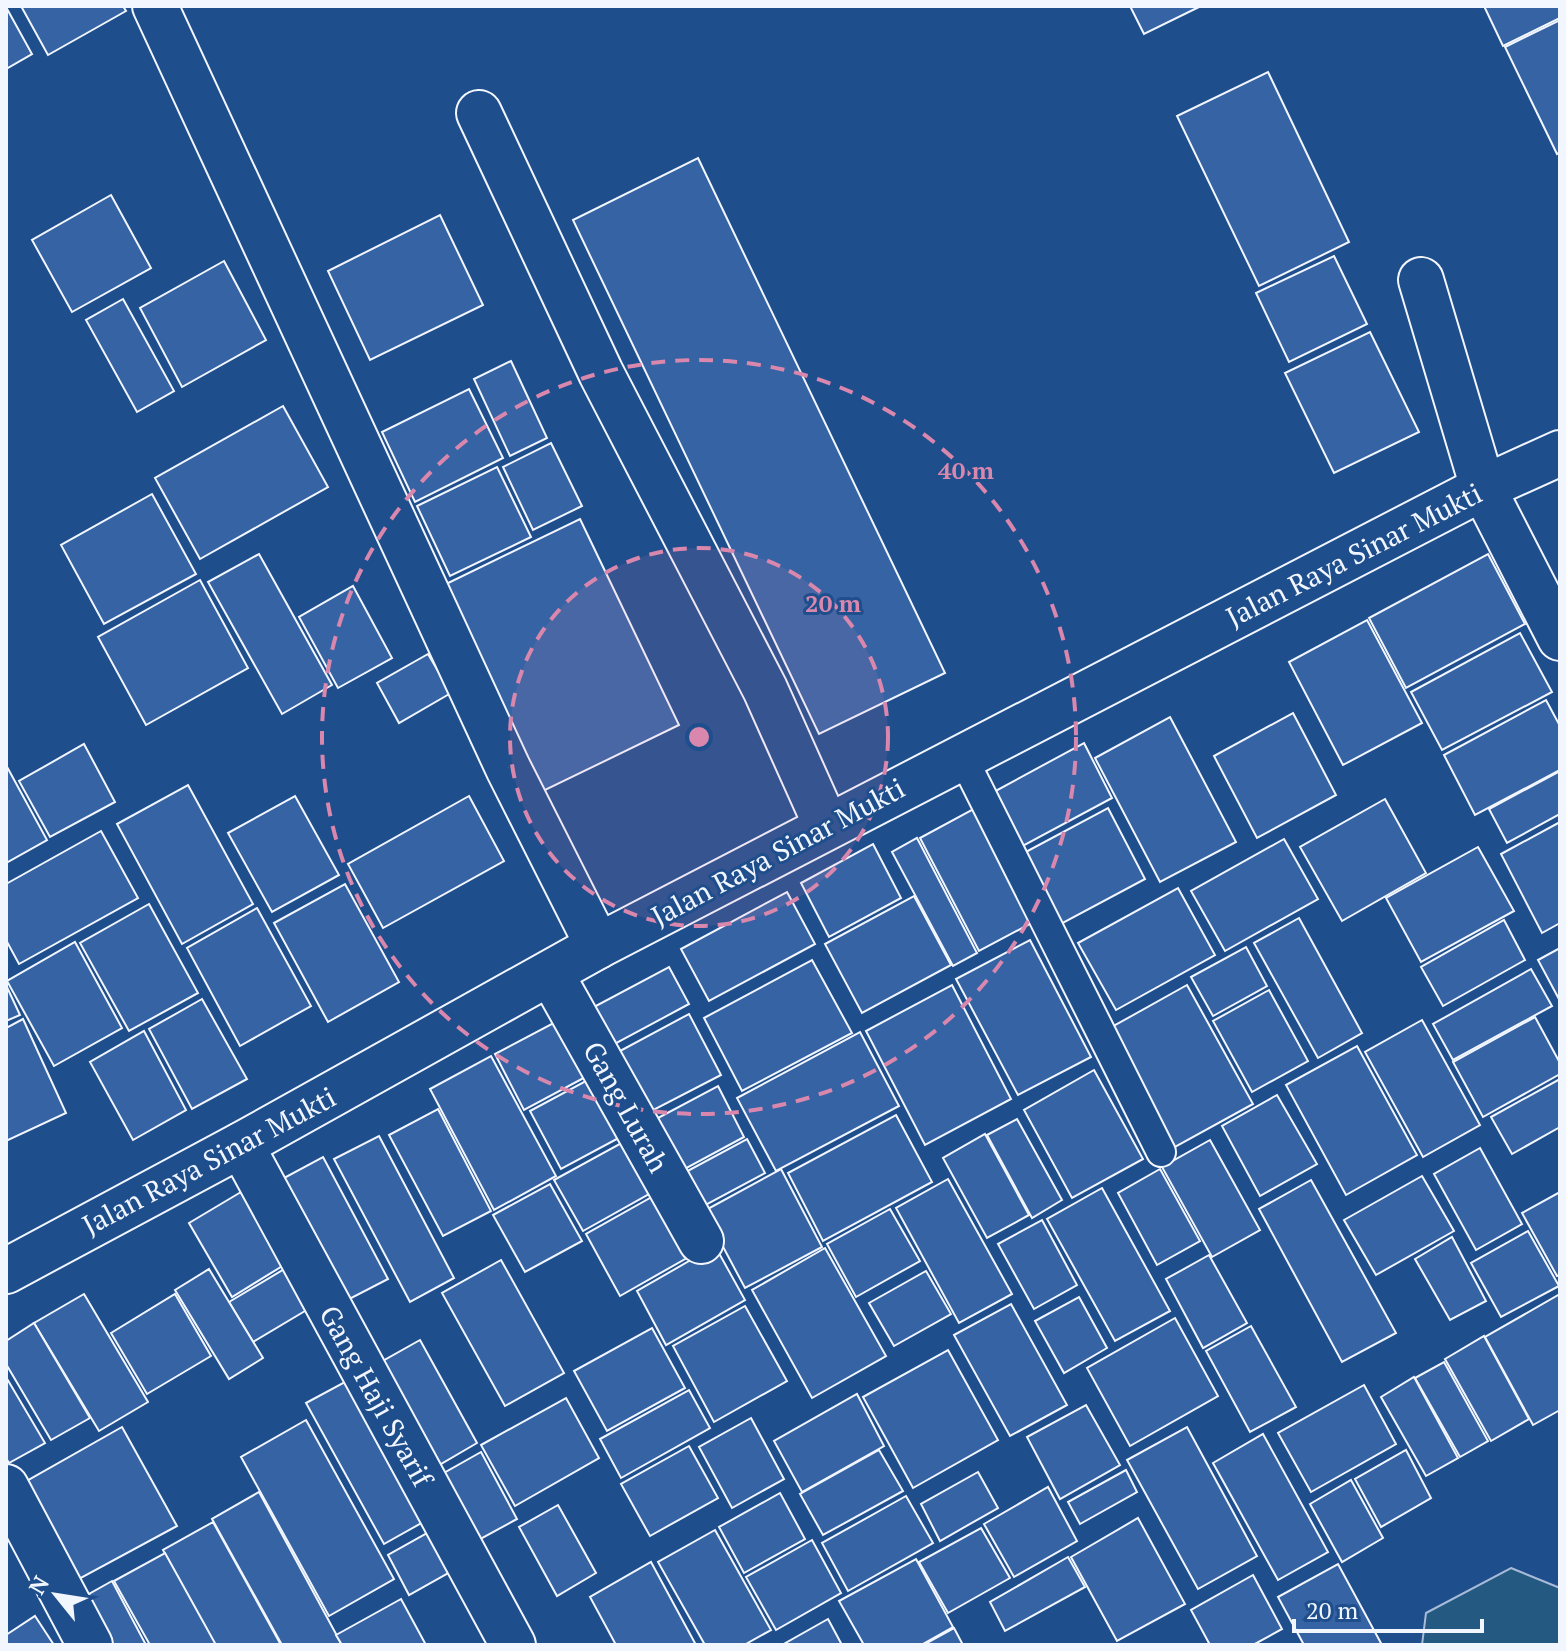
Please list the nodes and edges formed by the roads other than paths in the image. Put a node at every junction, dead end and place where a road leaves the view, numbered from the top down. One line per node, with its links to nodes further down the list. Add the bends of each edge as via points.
1 (155, 6): 9 (main road, via 508,768)
2 (479, 113): 8 (main road, via 601,373 765,689)
3 (1421, 280): 5 (main road)
4 (1560, 453): 5 (main road, Jalan Raya Sinar Mukti)
5 (1483, 488): 6 (main road); 7 (main road, Jalan Raya Sinar Mukti)
6 (1560, 638)
7 (962, 756): 8 (main road, Jalan Raya Sinar Mukti); 12 (lane)
8 (826, 825): 9 (main road, Jalan Raya Sinar Mukti)
9 (598, 946): 10 (main road, Jalan Raya Sinar Mukti)
10 (551, 974): 11 (main road, Jalan Raya Sinar Mukti); 13 (main road, Gang Lurah)
11 (241, 1145): 14 (main road, Jalan Raya Sinar Mukti); 17 (main road, Gang Haji Syarif)
12 (1161, 1152)
13 (701, 1241)
14 (6, 1271)
15 (6, 1487): 16 (main road)
16 (90, 1645)
17 (513, 1645)

